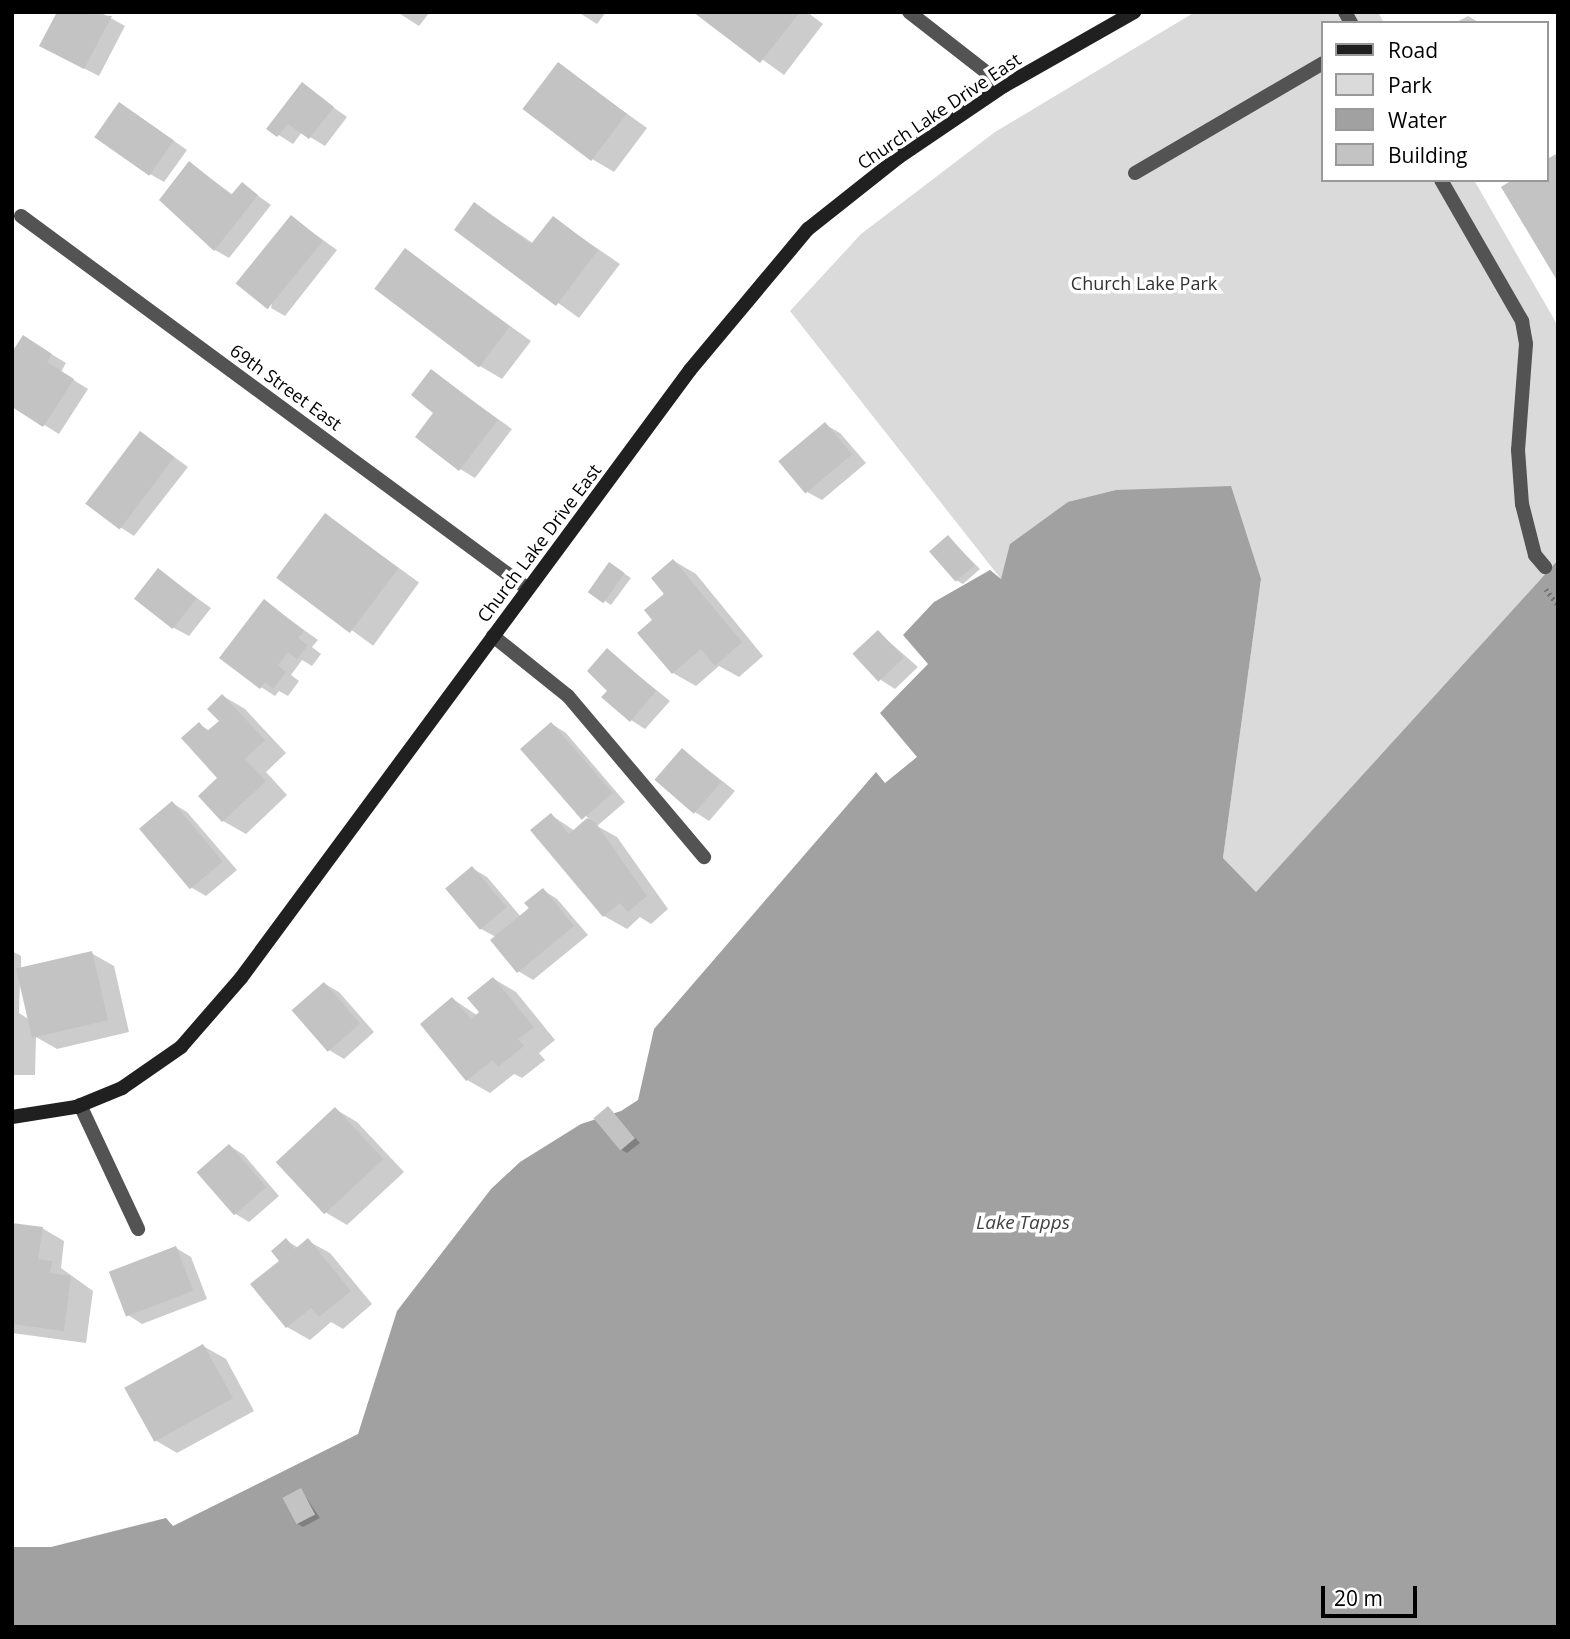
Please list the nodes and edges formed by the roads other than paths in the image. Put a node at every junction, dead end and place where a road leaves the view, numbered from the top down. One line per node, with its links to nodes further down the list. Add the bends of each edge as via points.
1 (909, 12): 4 (street)
2 (1134, 12): 4 (street, Church Lake Drive East)
3 (1322, 65): 5 (street)
4 (1004, 86): 9 (street, Church Lake Drive East, via 899,157 808,229 690,370)
5 (1135, 173)
6 (1442, 182): 8 (street, via 1522,321 1526,344 1518,450 1521,504 1535,555)
7 (17, 214): 9 (street, 69th Street East)
8 (1545, 567)
9 (528, 589): 10 (street, Church Lake Drive East)
10 (494, 636): 11 (street, via 568,696); 12 (street, Church Lake Drive East, via 241,978 181,1046 122,1088)
11 (704, 857)
12 (80, 1105): 13 (street, Church Lake Drive East); 14 (street)
13 (12, 1117)
14 (138, 1229)

